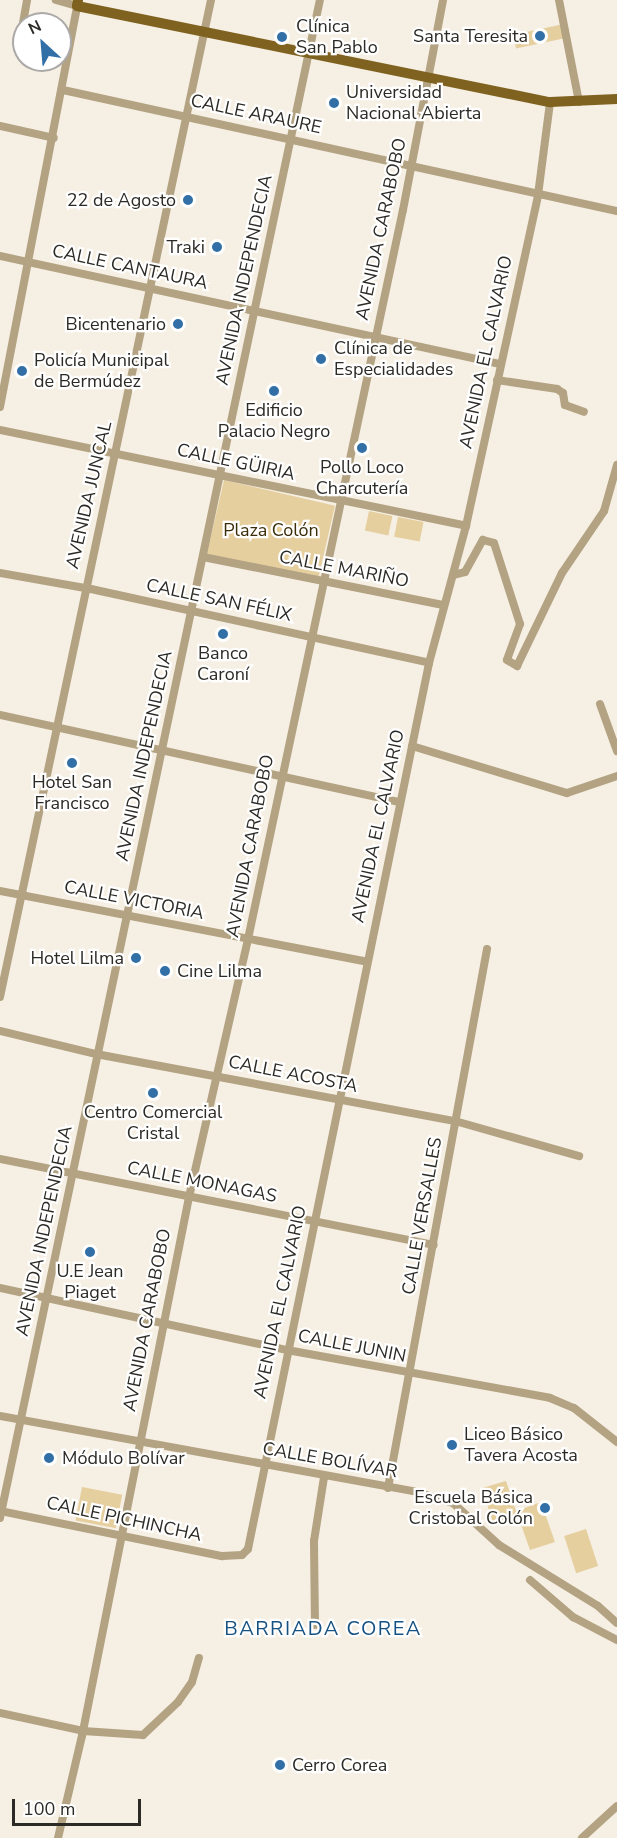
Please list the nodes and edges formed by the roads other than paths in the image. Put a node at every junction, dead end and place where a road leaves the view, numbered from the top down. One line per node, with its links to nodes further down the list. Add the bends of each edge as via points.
1 (56, 0): 6 (street)
2 (211, 0): 7 (street, AVENIDA JUNCAL)
3 (320, 0): 8 (street, AVENIDA INDEPENDECIA)
4 (443, 0): 9 (street, AVENIDA CARABOBO)
5 (559, 0): 12 (street)
6 (77, 3): 7 (main road); 10 (street)
7 (206, 29): 8 (main road); 14 (street, AVENIDA JUNCAL)
8 (309, 52): 9 (main road); 16 (street, AVENIDA INDEPENDECIA)
9 (430, 78): 11 (main road); 18 (street, AVENIDA CARABOBO)
10 (63, 90): 14 (street, CALLE ARAURE); 17 (street)
11 (550, 102): 12 (main road); 19 (street, AVENIDA EL CALVARIO)
12 (579, 102): 13 (main road)
13 (616, 102)
14 (186, 116): 16 (street, CALLE ARAURE); 23 (street, AVENIDA JUNCAL)
15 (0, 126): 17 (street)
16 (291, 137): 18 (street, CALLE ARAURE); 24 (street, AVENIDA INDEPENDECIA)
17 (54, 138): 22 (street)
18 (412, 164): 19 (street, CALLE ARAURE); 25 (street, AVENIDA CARABOBO)
19 (538, 195): 20 (street, CALLE ARAURE); 26 (street, AVENIDA EL CALVARIO)
20 (617, 211)
21 (0, 256): 22 (street, CALLE CANTAURA)
22 (29, 263): 23 (street, CALLE CANTAURA); 28 (street)
23 (152, 289): 24 (street, CALLE CANTAURA); 31 (street, AVENIDA JUNCAL)
24 (254, 312): 25 (street, CALLE CANTAURA); 33 (street, AVENIDA INDEPENDECIA)
25 (375, 338): 26 (street, CALLE CANTAURA); 34 (street, AVENIDA CARABOBO)
26 (500, 364): 27 (street, AVENIDA EL CALVARIO)
27 (497, 380): 29 (street, via 557,389 563,393 565,405); 35 (street, AVENIDA EL CALVARIO)
28 (0, 406)
29 (584, 412)
30 (0, 430): 31 (street, CALLE GÜIRIA)
31 (116, 454): 33 (street, CALLE GÜIRIA); 40 (street, AVENIDA JUNCAL)
32 (617, 465): 38 (street, via 604,511 557,581 518,666 507,660 520,624 494,543 483,540 465,572)
33 (220, 476): 34 (street, CALLE GÜIRIA); 36 (street, AVENIDA INDEPENDECIA)
34 (340, 501): 35 (street, CALLE GÜIRIA); 39 (street, AVENIDA CARABOBO)
35 (466, 526): 38 (street, AVENIDA EL CALVARIO)
36 (202, 557): 39 (street, CALLE MARIÑO); 42 (street, AVENIDA INDEPENDECIA)
37 (0, 573): 40 (street, CALLE SAN FÉLIX)
38 (453, 575): 41 (street, AVENIDA EL CALVARIO)
39 (324, 583): 41 (street, CALLE MARIÑO); 43 (street, AVENIDA CARABOBO)
40 (85, 587): 42 (street, CALLE SAN FÉLIX); 47 (street, AVENIDA JUNCAL)
41 (444, 605): 44 (street, AVENIDA EL CALVARIO)
42 (191, 611): 43 (street, CALLE SAN FÉLIX); 48 (street, AVENIDA INDEPENDECIA)
43 (310, 637): 44 (street, CALLE SAN FÉLIX); 51 (street, AVENIDA CARABOBO)
44 (429, 663): 49 (street, AVENIDA EL CALVARIO)
45 (600, 704): 50 (street)
46 (0, 715): 47 (street)
47 (56, 729): 48 (street); 55 (street, AVENIDA JUNCAL)
48 (162, 747): 51 (street); 56 (street, AVENIDA INDEPENDECIA)
49 (412, 747): 52 (street, via 567,793); 53 (street, AVENIDA EL CALVARIO)
50 (617, 751)
51 (281, 775): 53 (street); 57 (street, AVENIDA CARABOBO)
52 (617, 776)
53 (400, 802): 59 (street, AVENIDA EL CALVARIO)
54 (0, 891): 55 (street, CALLE VICTORIA)
55 (19, 896): 56 (street, CALLE VICTORIA); 60 (street, AVENIDA JUNCAL)
56 (128, 915): 57 (street, CALLE VICTORIA); 62 (street, AVENIDA INDEPENDECIA)
57 (249, 939): 59 (street, CALLE VICTORIA); 63 (street, AVENIDA CARABOBO)
58 (487, 949): 65 (street, CALLE VERSALLES)
59 (367, 962): 64 (street, AVENIDA EL CALVARIO)
60 (0, 997)
61 (0, 1031): 62 (street, CALLE ACOSTA)
62 (96, 1054): 63 (street, CALLE ACOSTA); 68 (street, AVENIDA INDEPENDECIA)
63 (218, 1076): 64 (street, CALLE ACOSTA); 69 (street, AVENIDA CARABOBO)
64 (338, 1100): 65 (street, CALLE ACOSTA); 70 (street, AVENIDA EL CALVARIO)
65 (455, 1121): 66 (street, CALLE ACOSTA); 71 (street, CALLE VERSALLES)
66 (579, 1156)
67 (0, 1159): 68 (street, CALLE MONAGAS)
68 (74, 1174): 69 (street, CALLE MONAGAS); 73 (street, AVENIDA INDEPENDECIA)
69 (189, 1197): 70 (street, CALLE MONAGAS); 74 (street, AVENIDA CARABOBO)
70 (314, 1220): 71 (street, CALLE MONAGAS); 75 (street, AVENIDA EL CALVARIO)
71 (434, 1245): 76 (street, CALLE VERSALLES)
72 (0, 1288): 73 (street, CALLE JUNIN)
73 (46, 1298): 74 (street, CALLE JUNIN); 78 (street, AVENIDA INDEPENDECIA)
74 (162, 1323): 75 (street, CALLE JUNIN); 79 (street, AVENIDA CARABOBO)
75 (287, 1350): 76 (street, CALLE JUNIN); 81 (street, AVENIDA EL CALVARIO)
76 (410, 1374): 80 (street, CALLE JUNIN, via 550,1398 574,1408); 83 (street, CALLE VERSALLES)
77 (0, 1416): 78 (street, CALLE BOLÍVAR)
78 (21, 1421): 79 (street, CALLE BOLÍVAR); 84 (street, AVENIDA INDEPENDECIA)
79 (139, 1439): 81 (street, CALLE BOLÍVAR); 85 (street, AVENIDA CARABOBO)
80 (617, 1442)
81 (263, 1466): 82 (street, CALLE BOLÍVAR); 86 (street, AVENIDA EL CALVARIO, via 248,1550)
82 (324, 1477): 83 (street, CALLE BOLÍVAR); 89 (street, via 314,1540)
83 (388, 1488): 88 (street, CALLE BOLÍVAR, via 453,1503 499,1545 598,1606)
84 (1, 1513): 85 (street, CALLE PICHINCHA)
85 (120, 1535): 86 (street, CALLE PICHINCHA, via 222,1556); 93 (street, AVENIDA CARABOBO)
86 (242, 1556)
87 (530, 1580): 90 (street, via 573,1617)
88 (617, 1623)
89 (315, 1625)
90 (617, 1640)
91 (199, 1658): 93 (street, via 192,1682 178,1702 143,1735)
92 (0, 1713): 93 (street)
93 (83, 1731): 95 (street, AVENIDA CARABOBO)
94 (617, 1806): 96 (street)
95 (58, 1838)
96 (582, 1838)

